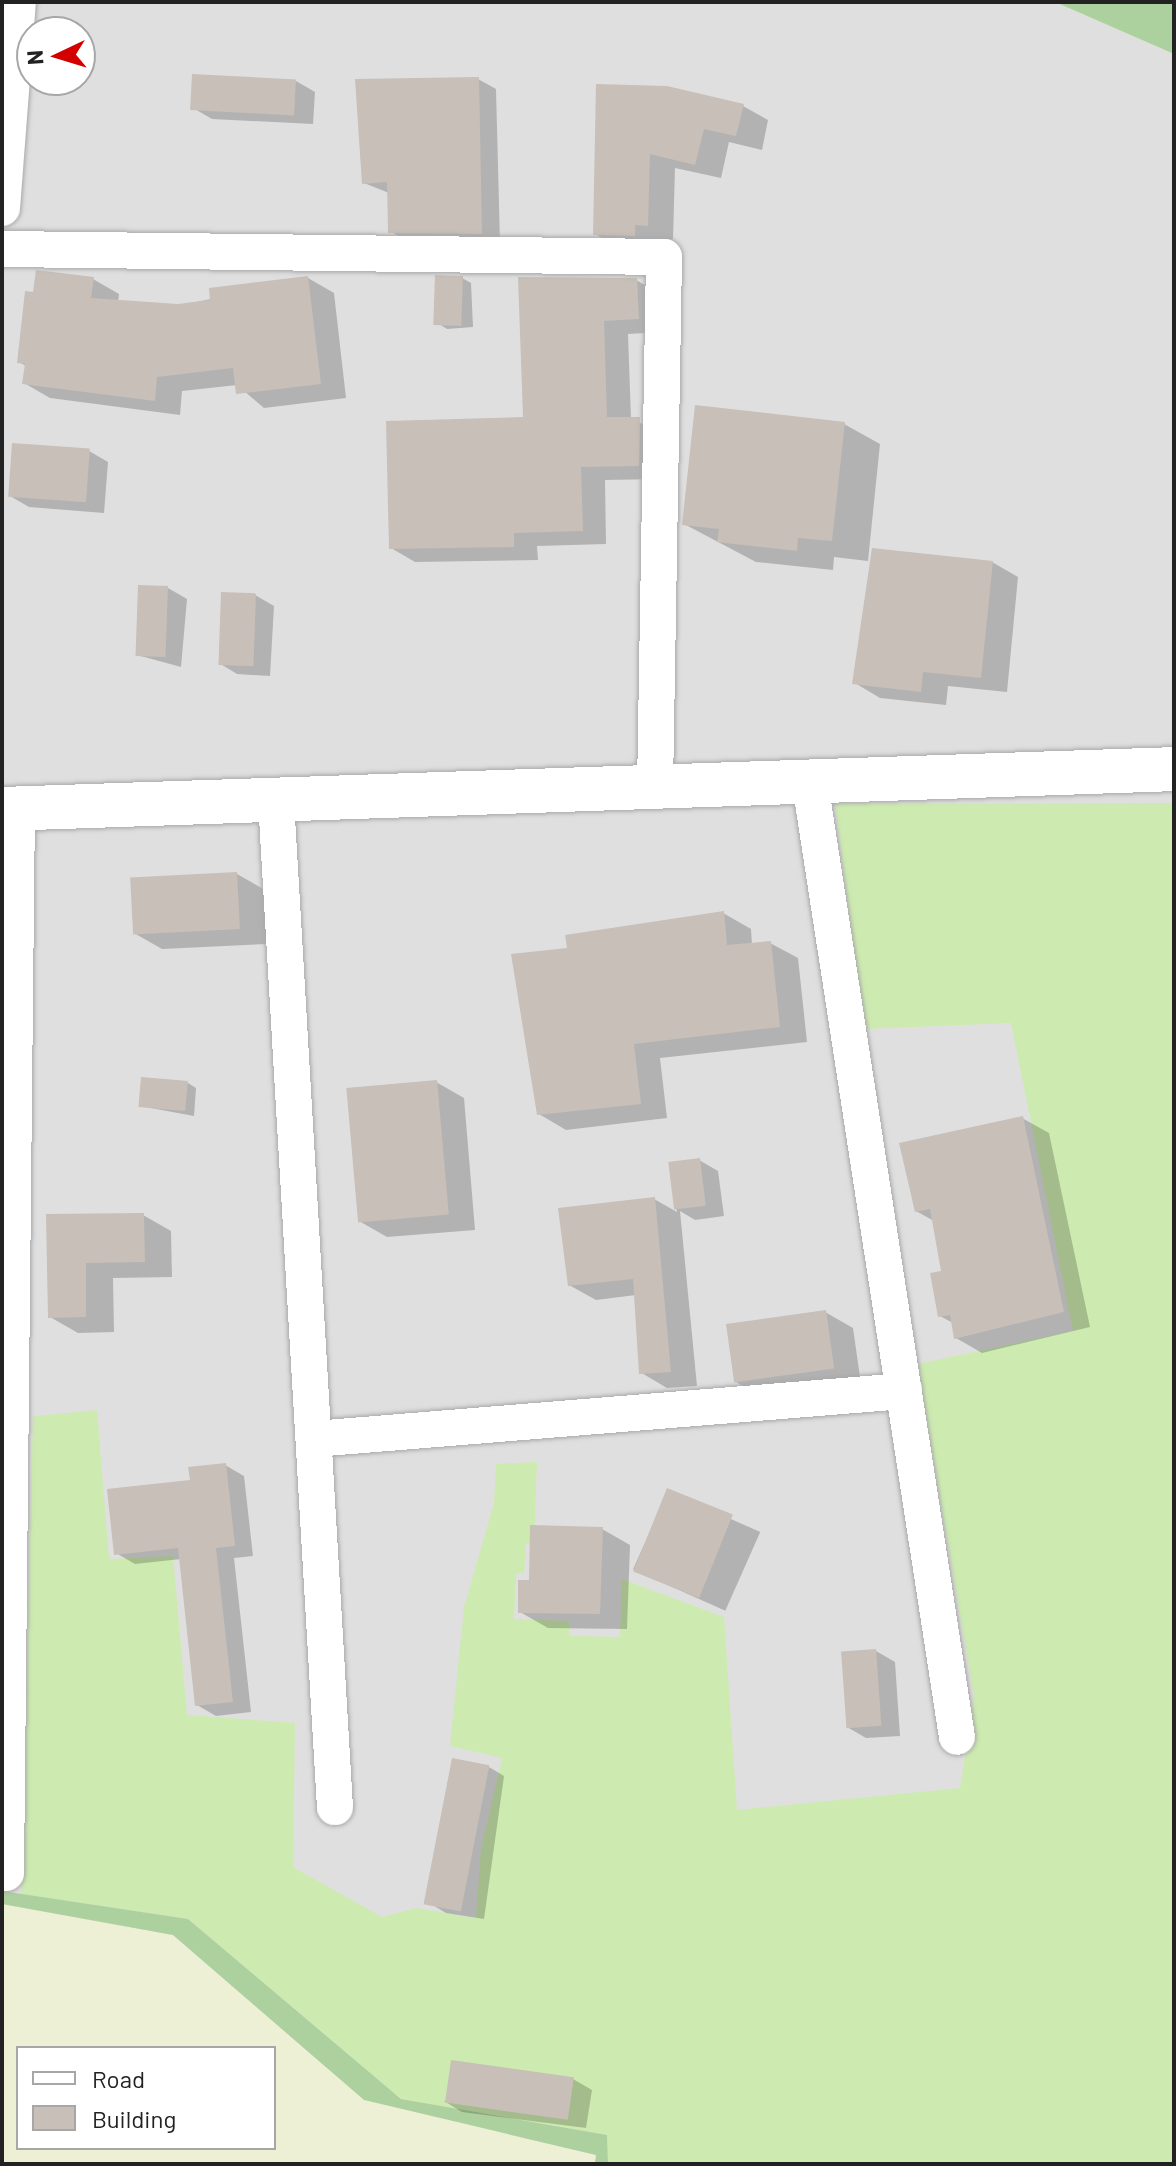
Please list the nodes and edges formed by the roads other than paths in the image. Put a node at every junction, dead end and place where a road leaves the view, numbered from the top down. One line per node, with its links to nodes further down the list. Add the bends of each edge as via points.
1 (18, 2): 2 (street)
2 (2, 208)
3 (2, 249): 6 (street, via 664,257)
4 (1174, 769): 5 (street)
5 (810, 783): 6 (street); 9 (street)
6 (655, 788): 7 (street)
7 (276, 800): 8 (street); 10 (street)
8 (9, 809): 13 (street)
9 (904, 1391): 10 (street); 11 (street)
10 (314, 1439): 12 (street)
11 (957, 1737)
12 (335, 1807)
13 (6, 1873)

